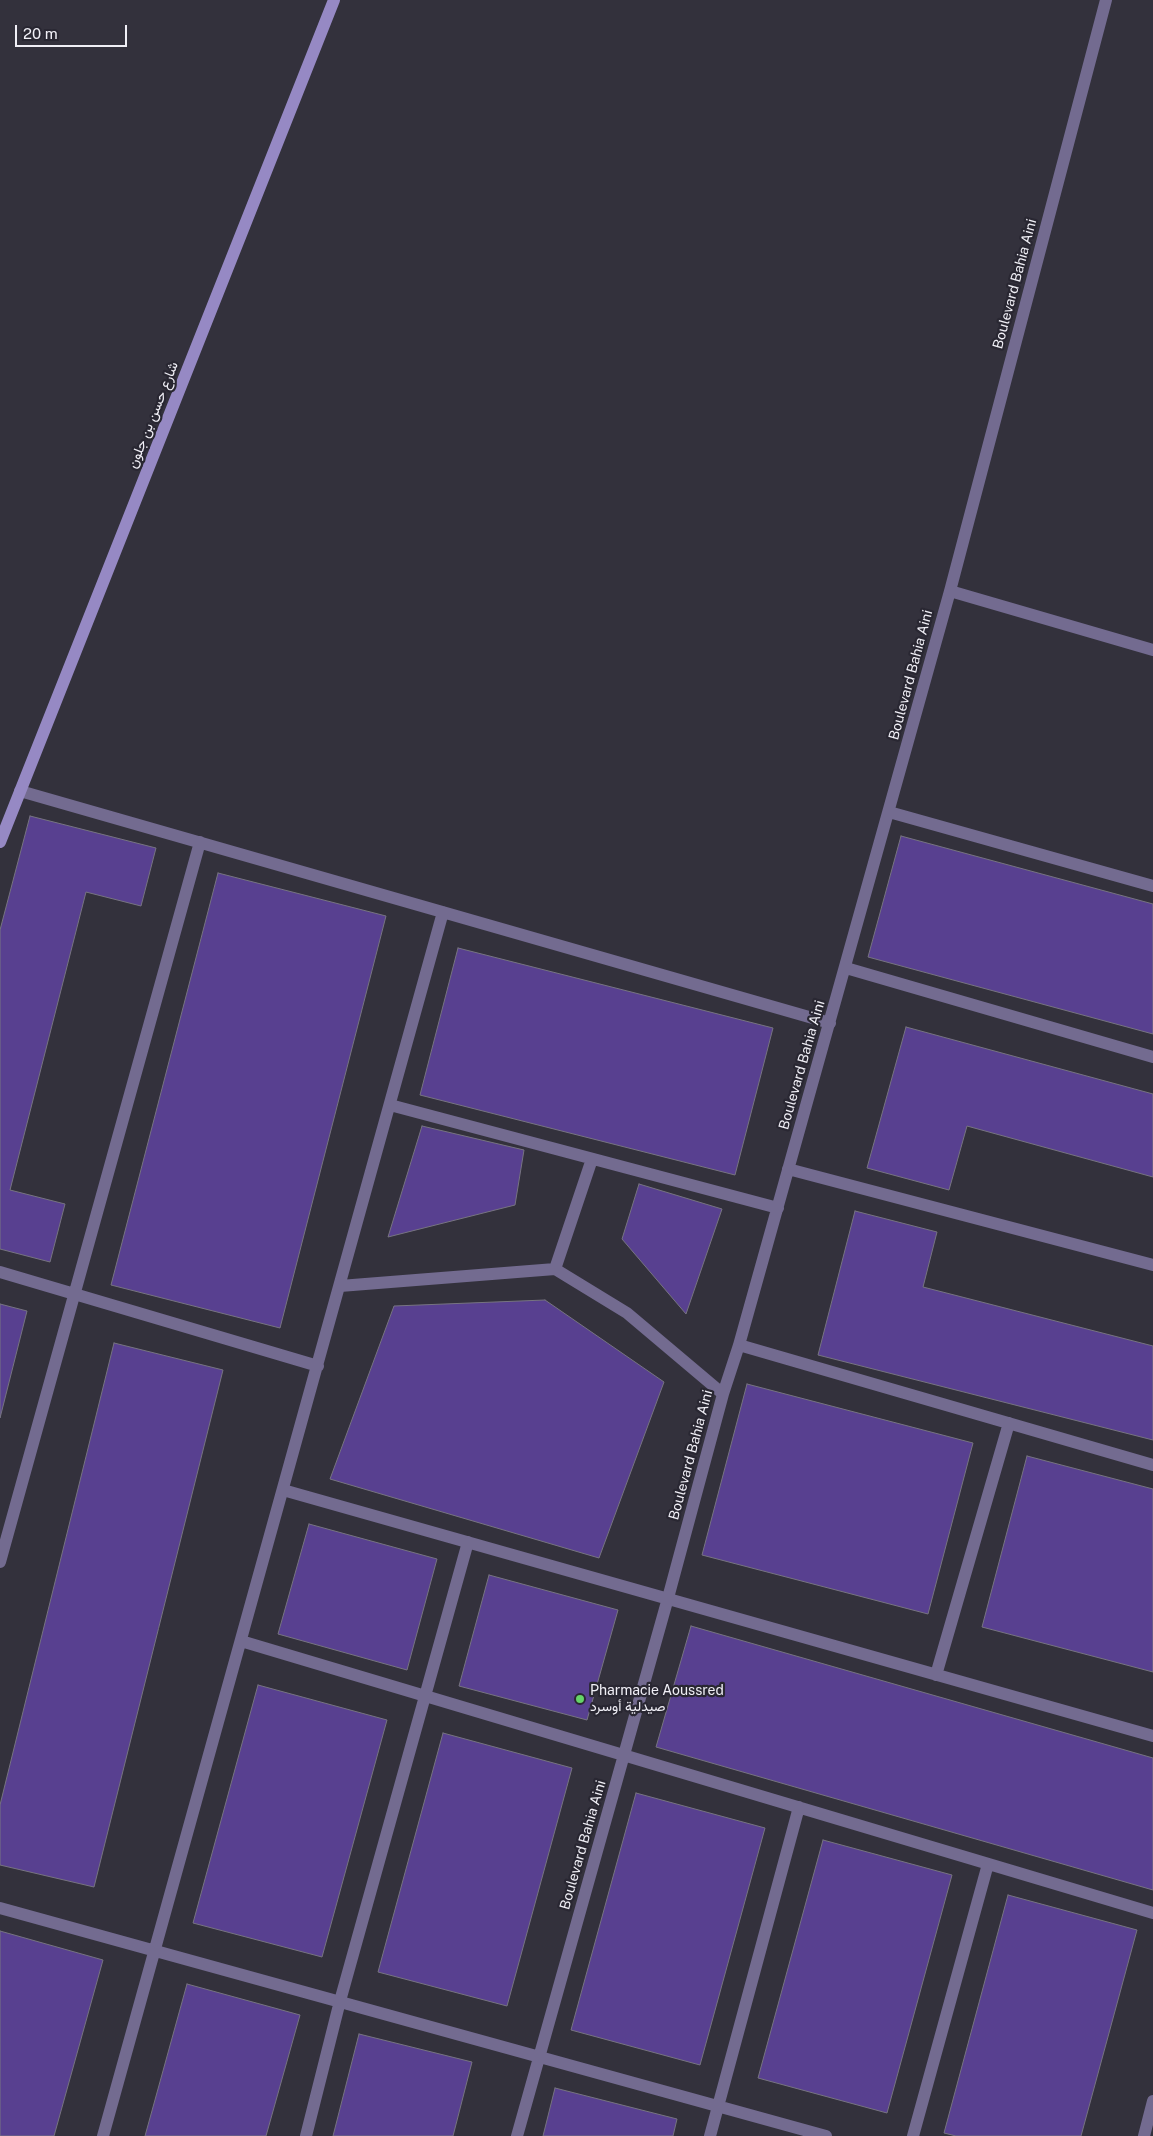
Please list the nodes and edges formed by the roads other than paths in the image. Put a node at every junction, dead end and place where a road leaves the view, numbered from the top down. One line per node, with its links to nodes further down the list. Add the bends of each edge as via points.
1 (334, 0): 5 (street, شارع حسن بن جلون)
2 (1106, 0): 3 (street, Boulevard Bahia Aini)
3 (950, 591): 4 (street); 6 (street, Boulevard Bahia Aini)
4 (1153, 650)
5 (20, 792): 7 (street, شارع حسن بن جلون); 8 (street)
6 (889, 812): 9 (street); 11 (street, Boulevard Bahia Aini)
7 (0, 842)
8 (200, 842): 10 (street); 22 (street)
9 (1153, 886)
10 (443, 912): 12 (street); 14 (street)
11 (846, 968): 12 (street, Boulevard Bahia Aini); 13 (street)
12 (830, 1023): 16 (street, Boulevard Bahia Aini)
13 (1153, 1057)
14 (390, 1105): 15 (street); 21 (street)
15 (592, 1159): 17 (street); 19 (street)
16 (788, 1169): 17 (street, Boulevard Bahia Aini); 18 (street)
17 (778, 1208): 23 (street, Boulevard Bahia Aini)
18 (1153, 1265)
19 (556, 1269): 21 (street); 25 (street, via 627,1313)
20 (0, 1272): 22 (street)
21 (340, 1286): 24 (street)
22 (75, 1294): 24 (street); 30 (street)
23 (739, 1345): 25 (street, Boulevard Bahia Aini); 26 (street)
24 (318, 1366): 28 (street)
25 (723, 1394): 31 (street, Boulevard Bahia Aini)
26 (1009, 1423): 27 (street); 33 (street)
27 (1153, 1465)
28 (283, 1490): 29 (street); 32 (street)
29 (468, 1542): 31 (street); 34 (street)
30 (0, 1562)
31 (668, 1598): 33 (street); 36 (street, Boulevard Bahia Aini)
32 (241, 1641): 34 (street); 41 (street)
33 (936, 1674): 35 (street)
34 (425, 1696): 36 (street); 42 (street)
35 (1153, 1736)
36 (624, 1754): 37 (street); 43 (street, Boulevard Bahia Aini)
37 (799, 1807): 38 (street); 45 (street)
38 (988, 1864): 40 (street); 51 (street)
39 (0, 1908): 41 (street)
40 (1153, 1913)
41 (156, 1950): 42 (street); 46 (street)
42 (340, 2001): 43 (street); 47 (street)
43 (539, 2056): 45 (street); 48 (street, Boulevard Bahia Aini)
44 (1153, 2101): 52 (street)
45 (719, 2106): 49 (street); 50 (street)
46 (103, 2136)
47 (306, 2136)
48 (517, 2136)
49 (710, 2136)
50 (826, 2136)
51 (913, 2136)
52 (1144, 2136)

